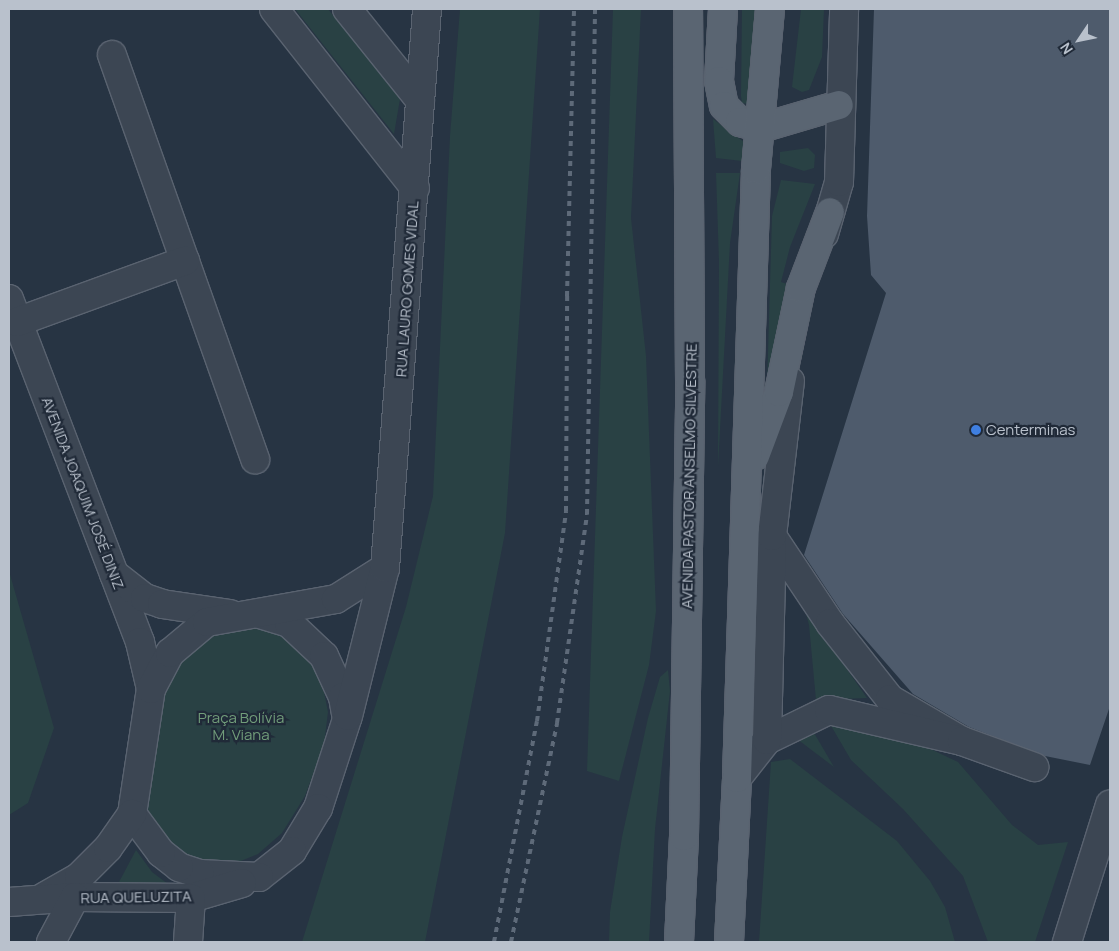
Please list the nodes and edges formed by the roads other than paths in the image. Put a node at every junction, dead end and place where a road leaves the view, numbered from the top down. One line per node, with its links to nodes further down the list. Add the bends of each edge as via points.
1 (274, 9): 12 (street)
2 (347, 9): 9 (street)
3 (426, 9): 9 (street, RUA LAURO GOMES VIDAL)
4 (688, 9): 38 (main road, AVENIDA PASTOR ANSELMO SILVESTRE, via 690,381 684,836)
5 (723, 9): 11 (main road, via 719,81 724,106 740,122)
6 (770, 9): 11 (main road)
7 (844, 9): 10 (street)
8 (112, 55): 14 (street)
9 (420, 100): 12 (street, RUA LAURO GOMES VIDAL)
10 (839, 104): 11 (main road); 13 (street, via 839,182)
11 (761, 128): 17 (main road, via 756,169)
12 (415, 188): 19 (street, RUA LAURO GOMES VIDAL)
13 (830, 212): 17 (main road, via 801,288 779,392); 18 (street, via 802,317 787,394)
14 (185, 261): 15 (street); 16 (street)
15 (13, 310): 20 (street, AVENIDA JOAQUIM JOSÉ DINIZ)
16 (255, 459)
17 (747, 478): 27 (main road)
18 (772, 536): 24 (street); 25 (street, via 830,623 890,699)
19 (385, 568): 21 (street, via 336,599); 23 (street, RUA LAURO GOMES VIDAL)
20 (114, 574): 21 (street, via 145,598 162,604); 22 (street, AVENIDA JOAQUIM JOSÉ DINIZ, via 140,642)
21 (248, 615): 22 (street, via 207,622 180,642 170,652); 23 (street, via 289,623 324,656 343,697)
22 (151, 688): 29 (street)
23 (348, 719): 31 (street, RUA QUELUZITA, via 318,808 304,834 286,857)
24 (767, 740): 25 (street, via 829,710); 27 (street)
25 (962, 741): 26 (street)
26 (1034, 767)
27 (737, 778): 39 (main road)
28 (1110, 805): 40 (street)
29 (132, 814): 31 (street, via 160,853 179,867 230,878); 34 (street, via 108,848 79,877)
30 (1110, 869): 41 (street)
31 (259, 877): 33 (street, RUA QUELUZITA)
32 (75, 897): 33 (street, RUA QUELUZITA); 34 (street, RUA QUELUZITA); 36 (street)
33 (191, 898): 37 (street)
34 (38, 900): 35 (street, RUA QUELUZITA)
35 (9, 902)
36 (51, 942)
37 (188, 942)
38 (679, 942)
39 (729, 942)
40 (1067, 942)
41 (1083, 942)

